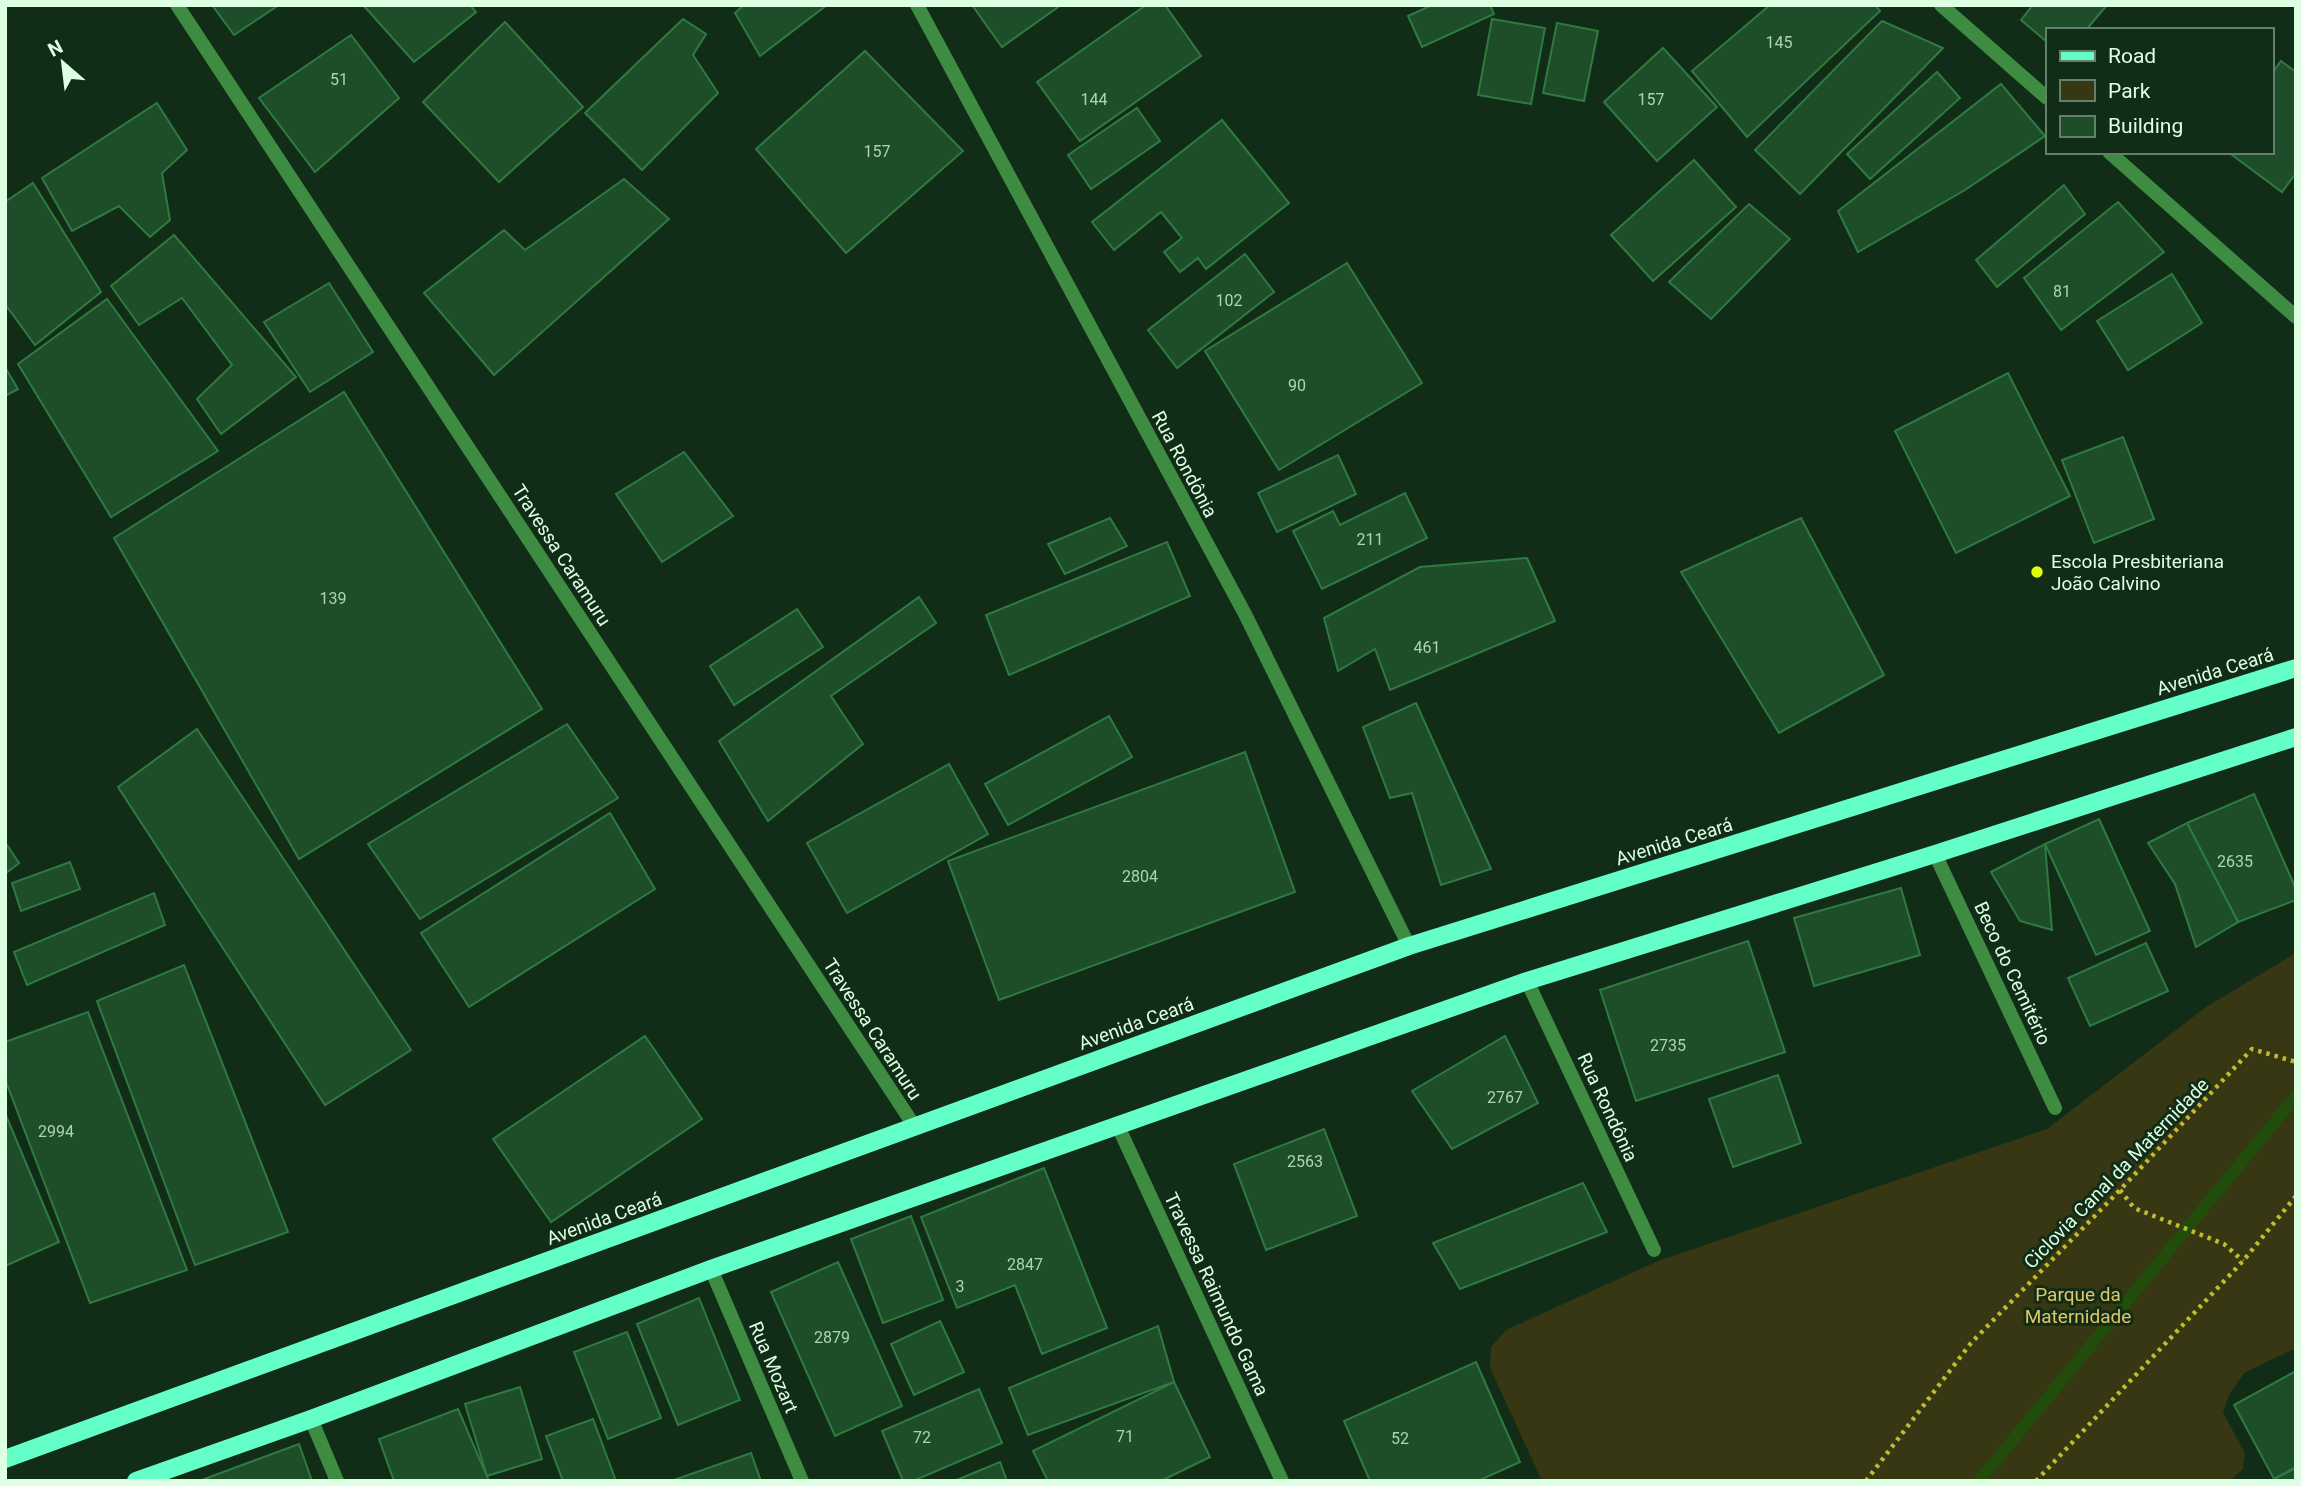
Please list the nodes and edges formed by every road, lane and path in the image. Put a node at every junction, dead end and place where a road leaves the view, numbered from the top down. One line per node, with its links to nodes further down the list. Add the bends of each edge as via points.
1 (177, 5): 15 (street, Travessa Caramuru)
2 (917, 5): 10 (street, Rua Rondônia, via 1245,614)
3 (1941, 5): 4 (street)
4 (2046, 97)
5 (2111, 154): 6 (street)
6 (2296, 317)
7 (2296, 668): 10 (main road, Avenida Ceará)
8 (2296, 737): 9 (main road)
9 (1935, 854): 11 (main road); 13 (street, Beco do Cemitério)
10 (1409, 946): 15 (main road, Avenida Ceará)
11 (1527, 981): 14 (main road); 18 (street, Rua Rondônia)
12 (2296, 1062): 16 (path, Ciclovia Canal da Maternidade, via 2252,1049)
13 (2055, 1108)
14 (1117, 1124): 20 (main road); 26 (street, Travessa Raimundo Gama)
15 (915, 1127): 22 (main road, Avenida Ceará)
16 (2120, 1190): 19 (path, via 2134,1208 2224,1244); 27 (path, Ciclovia Canal da Maternidade, via 1971,1343)
17 (2296, 1196): 19 (path)
18 (1654, 1250)
19 (2243, 1261): 28 (path)
20 (711, 1269): 21 (main road); 25 (street, Rua Mozart)
21 (311, 1419): 23 (main road); 24 (street)
22 (5, 1459)
23 (136, 1481)
24 (337, 1481)
25 (802, 1481)
26 (1282, 1481)
27 (1866, 1481)
28 (2036, 1481)

